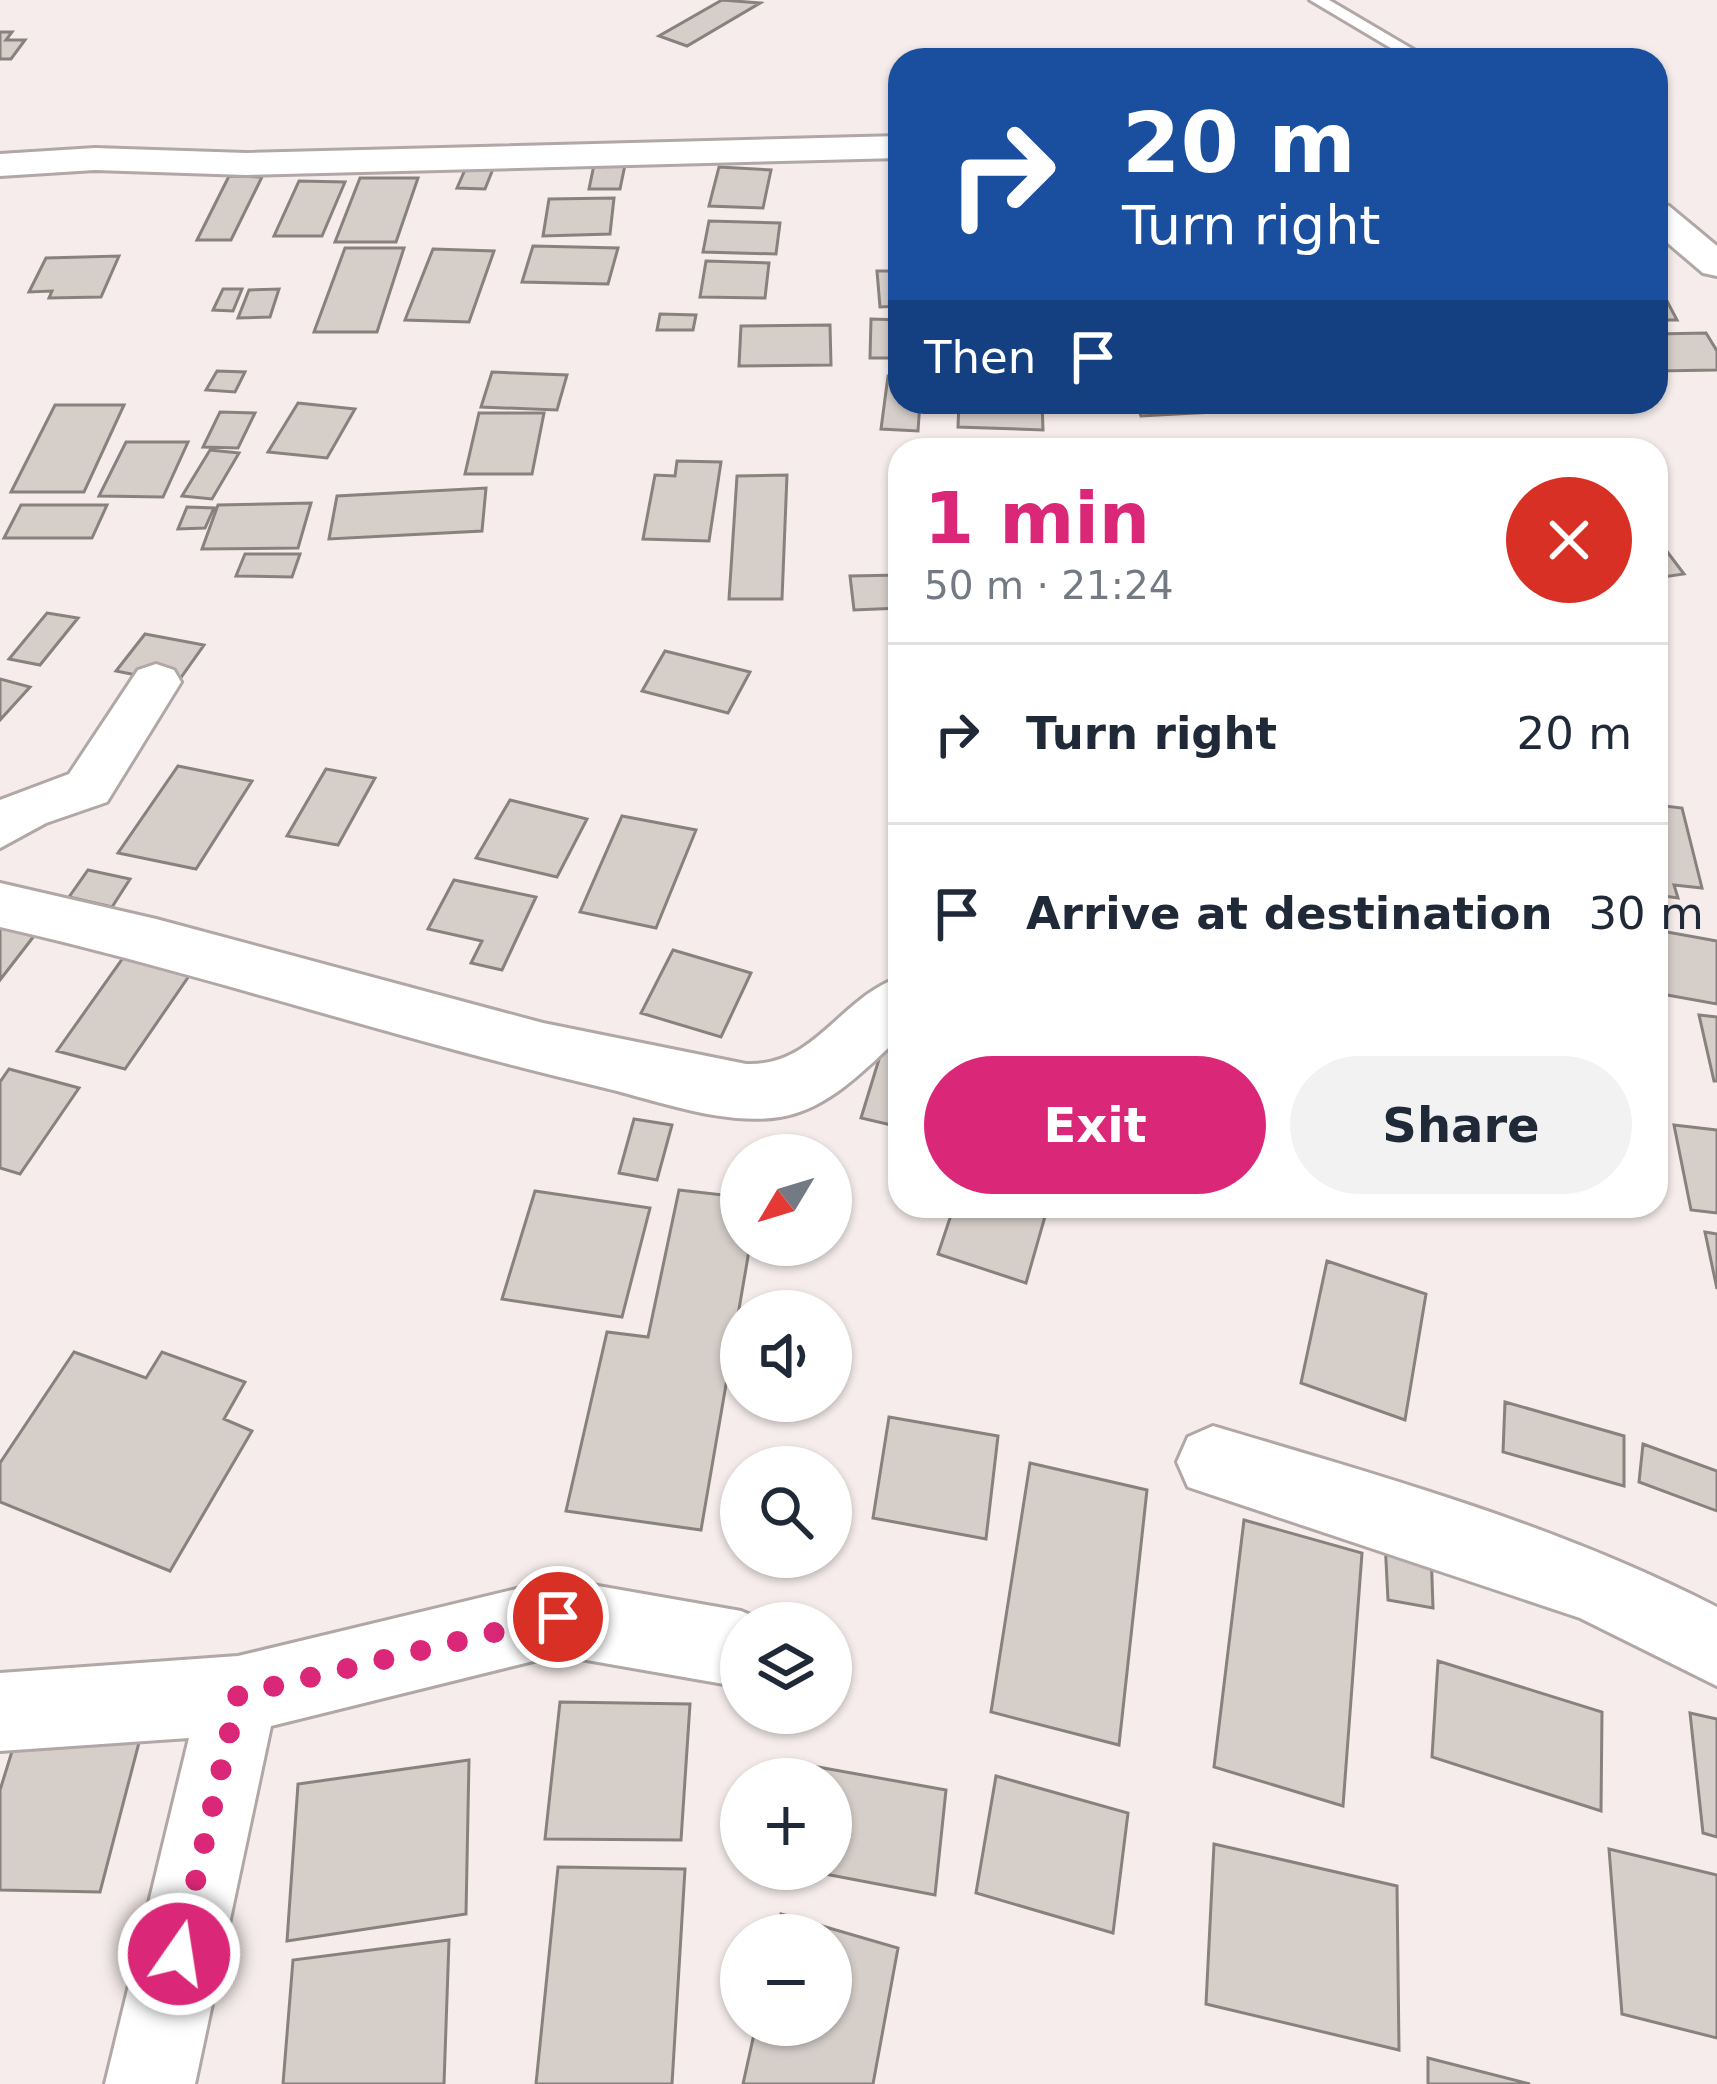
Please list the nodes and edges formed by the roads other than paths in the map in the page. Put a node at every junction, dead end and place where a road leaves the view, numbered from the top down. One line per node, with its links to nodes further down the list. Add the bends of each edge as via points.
1 (1318, 0): 2 (lane)
2 (1402, 48)
3 (888, 147): 4 (street)
4 (0, 165)
5 (1668, 224): 6 (street)
6 (1714, 260)
7 (156, 682): 8 (street, via 88,788)
8 (0, 826)
9 (0, 905): 10 (street, via 536,1048 748,1089 785,1090 814,1076)
10 (888, 1012)
11 (1213, 1462): 13 (street, via 1597,1586)
12 (720, 1645): 14 (street, via 558,1617)
13 (1717, 1648)
14 (238, 1695): 15 (street); 16 (street)
15 (0, 1712)
16 (150, 2084)

